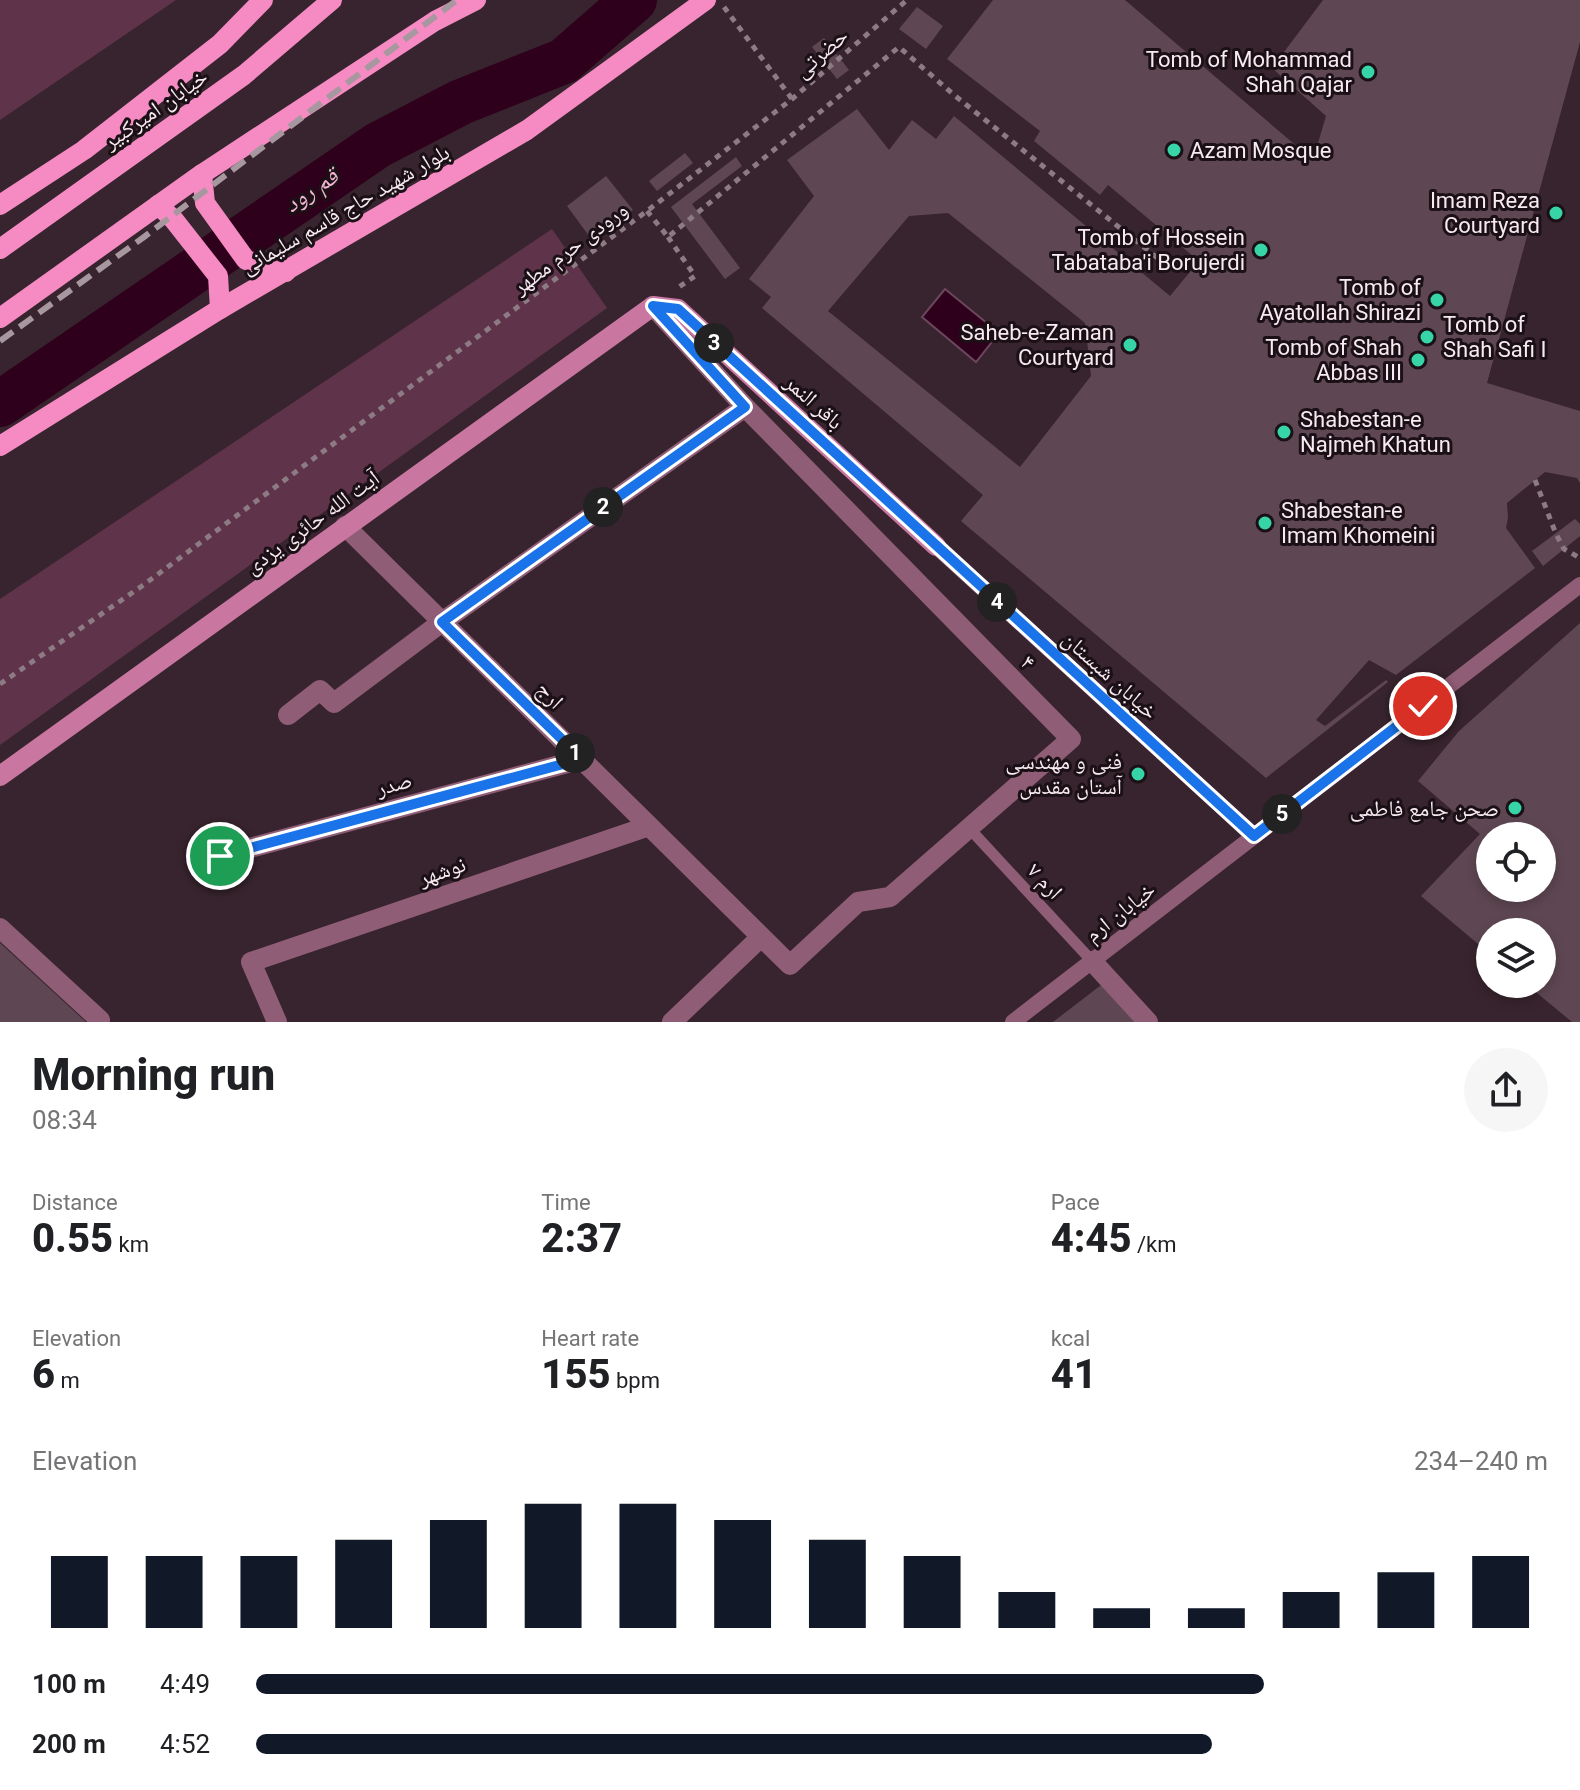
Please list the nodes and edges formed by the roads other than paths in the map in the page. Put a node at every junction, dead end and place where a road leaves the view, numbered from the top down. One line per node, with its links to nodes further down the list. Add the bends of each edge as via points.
1 (332, 0): 8 (main road, خیابان امیرکبیر, via 244,75)
2 (476, 0): 5 (main road, via 435,21)
3 (706, 0): 9 (main road, بلوار شهید حاج قاسم سلیمانی, via 527,130)
4 (255, 3): 6 (main road, خیابان امیرکبیر, via 220,44 84,150)
5 (202, 174): 7 (main road); 9 (main road, via 205,203 246,260)
6 (0, 205)
7 (158, 205): 11 (main road, via 218,276); 12 (main road)
8 (0, 249)
9 (286, 272): 11 (main road, بلوار شهید حاج قاسم سلیمانی)
10 (653, 306): 13 (street, ۴); 15 (main road, آیت الله‌ حائری‌ یزدی); 16 (main road, باقر النمر, via 678,309)
11 (220, 309): 14 (main road, بلوار شهید حاج قاسم سلیمانی)
12 (0, 318)
13 (745, 407): 18 (street); 23 (street, ۴, via 1071,739)
14 (0, 446)
15 (345, 526): 18 (street, ارج); 21 (main road, آیت الله‌ حائری‌ یزدی)
16 (936, 546): 24 (street, خیابان شبستان)
17 (1580, 585): 24 (street, خیابان ارم)
18 (442, 622): 19 (street, via 334,703 320,690); 20 (street, ارج)
19 (288, 715)
20 (582, 759): 22 (street, ارج); 25 (street, صدر)
21 (0, 776)
22 (649, 826): 27 (street, ارج); 30 (street, نوشهر, via 251,962)
23 (969, 828): 27 (street, ارج, via 890,897 858,902 790,965); 28 (lane, ارم ۷)
24 (1254, 836): 28 (street, خیابان ارم)
25 (220, 856)
26 (0, 928): 29 (street)
27 (761, 937): 31 (street)
28 (1092, 961): 32 (street, خیابان ارم); 33 (street)
29 (100, 1020)
30 (277, 1022)
31 (672, 1022)
32 (1013, 1022)
33 (1148, 1022)

